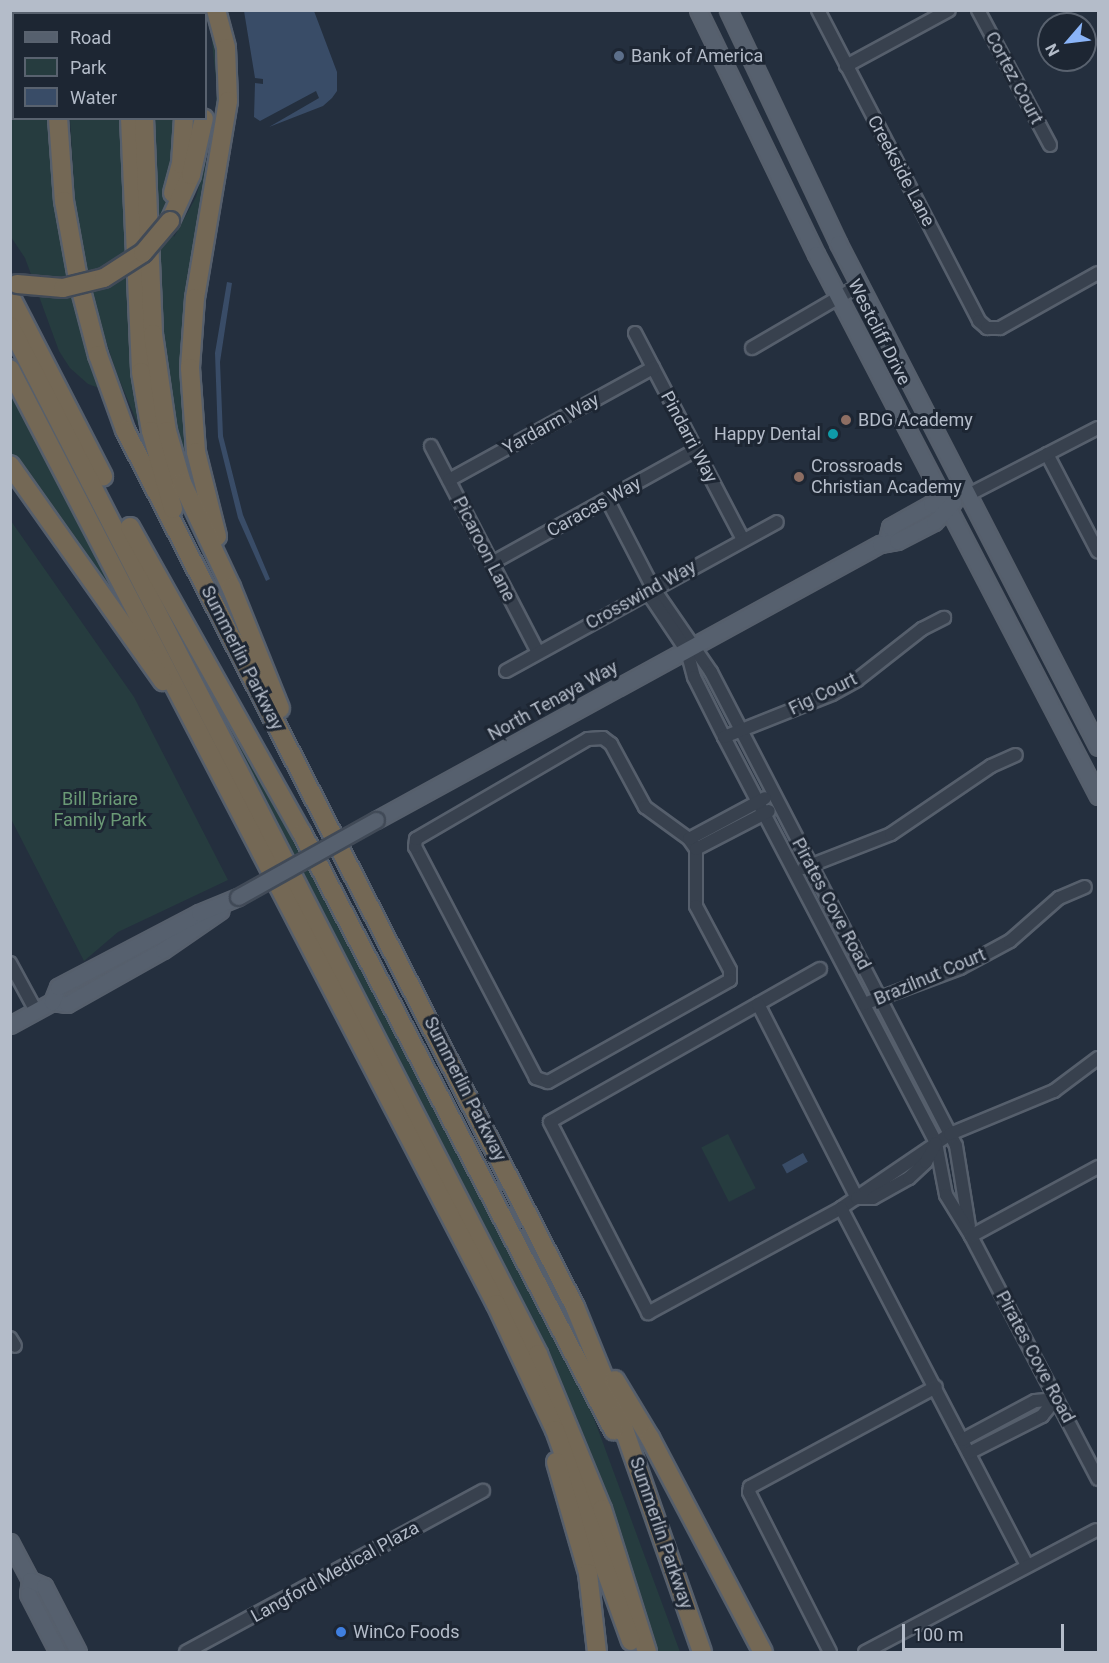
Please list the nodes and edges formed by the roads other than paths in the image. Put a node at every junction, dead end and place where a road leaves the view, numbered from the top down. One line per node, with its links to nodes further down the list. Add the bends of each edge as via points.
1 (216, 10): 40 (highway, via 227,59 228,110 195,298 190,392 200,478)
2 (698, 10): 9 (main road, Westcliff Drive)
3 (818, 10): 7 (street, Creekside Lane)
4 (949, 10): 7 (street)
5 (978, 10): 15 (street, Cortez Court)
6 (728, 11): 8 (main road, Westcliff Drive)
7 (846, 66): 17 (street, Creekside Lane, via 979,321 987,328 1000,328)
8 (759, 77): 9 (main road); 18 (main road, Westcliff Drive)
9 (737, 88): 20 (main road, Westcliff Drive)
10 (58, 120): 37 (highway, via 70,240 93,336 132,448)
11 (130, 120): 37 (highway, via 142,386 156,453)
12 (144, 120): 40 (highway, via 152,323 161,400 182,483)
13 (184, 120): 16 (highway, via 181,164)
14 (204, 120): 16 (highway, via 192,175)
15 (1050, 145)
16 (170, 220): 19 (highway, bridge, via 148,248 104,279 63,288)
17 (1098, 273)
18 (860, 285): 20 (street); 34 (main road, Westcliff Drive)
19 (12, 288): 26 (highway)
20 (839, 297): 23 (street); 34 (main road, Westcliff Drive)
21 (10, 326): 26 (highway)
22 (635, 333): 24 (street, Pindarri Way)
23 (752, 348)
24 (653, 368): 29 (street, Pindarri Way); 32 (street, Yardarm Way)
25 (10, 369): 46 (highway)
26 (70, 425): 86 (highway, via 302,833 544,1289); 96 (highway, via 538,1354 608,1525)
27 (1098, 428): 30 (street)
28 (431, 446): 32 (street, Picaroon Lane)
29 (696, 450): 33 (street, Caracas Way); 36 (street, Pindarri Way)
30 (1047, 454): 34 (street); 38 (street)
31 (10, 465): 46 (highway)
32 (449, 480): 39 (street, Picaroon Lane)
33 (608, 499): 39 (street, Caracas Way); 41 (street, Pirates Cove Road)
34 (957, 500): 43 (main road, North Tenaya Way, via 939,519 897,542 887,540); 49 (main road, Westcliff Drive); 51 (main road, Westcliff Drive)
35 (777, 522): 36 (street, Crosswind Way)
36 (743, 540): 41 (street, Crosswind Way)
37 (183, 546): 54 (highway, Summerlin Parkway)
38 (1098, 552)
39 (492, 563): 44 (street, Picaroon Lane)
40 (231, 587): 54 (highway)
41 (653, 588): 43 (street, Pirates Cove Road); 44 (street, Crosswind Way)
42 (944, 618): 47 (street, Fig Court, via 922,629 857,680 832,694)
43 (690, 649): 47 (street, Pirates Cove Road); 48 (street, Pirates Cove Road, via 694,677); 60 (main road, North Tenaya Way, bridge)
44 (538, 652): 45 (street, Crosswind Way)
45 (506, 671)
46 (196, 726): 79 (highway)
47 (740, 728): 48 (street, Fig Court); 52 (street, Pirates Cove Road)
48 (724, 737): 53 (street, Pirates Cove Road)
49 (1098, 747)
50 (1016, 755): 57 (street, via 991,766 891,834)
51 (1098, 796)
52 (777, 800): 53 (street); 55 (street); 57 (street, Pirates Cove Road)
53 (759, 802): 55 (street, Pirates Cove Road); 56 (street)
54 (321, 811): 78 (highway, Summerlin Parkway, via 545,1244)
55 (764, 813): 56 (street); 58 (street, Pirates Cove Road)
56 (692, 844): 56 (street, via 696,906 730,970 730,980 548,1082 536,1078 415,847 416,839 588,739 603,738 645,807)
57 (810, 865): 58 (street); 65 (street, Pirates Cove Road)
58 (795, 872): 68 (street, Pirates Cove Road)
59 (1085, 887): 65 (street, Brazilnut Court, via 1059,898 1010,940 984,955)
60 (202, 917): 61 (main road, North Tenaya Way); 64 (main road, North Tenaya Way)
61 (178, 924): 64 (main road, via 160,942 123,963); 66 (main road, North Tenaya Way, via 109,959 108,968)
62 (10, 963): 69 (street)
63 (820, 969): 67 (street)
64 (119, 975): 66 (main road, North Tenaya Way)
65 (880, 998): 68 (street, Brazilnut Court); 72 (street, Pirates Cove Road)
66 (59, 1003): 69 (main road, North Tenaya Way)
67 (758, 1004): 75 (street); 76 (street, via 550,1122 648,1313)
68 (864, 1004): 73 (street, Pirates Cove Road)
69 (36, 1011): 70 (main road, North Tenaya Way)
70 (10, 1025)
71 (1098, 1058): 72 (street, via 1054,1091)
72 (950, 1134): 73 (street); 77 (street, Pirates Cove Road, via 956,1146)
73 (936, 1143): 75 (street, via 926,1162 909,1178 873,1198); 77 (street, Pirates Cove Road, via 946,1195)
74 (1098, 1167): 77 (street)
75 (857, 1198): 76 (street)
76 (841, 1208): 80 (street)
77 (971, 1236): 81 (street, Pirates Cove Road)
78 (589, 1338): 86 (highway, Summerlin Parkway); 98 (highway, via 650,1438)
79 (528, 1371): 94 (highway, via 585,1559); 95 (highway, via 572,1472)
80 (936, 1387): 82 (street); 99 (street, via 750,1486 749,1492)
81 (1056, 1399): 82 (street, via 1035,1401); 83 (street, via 1042,1416); 84 (street, Pirates Cove Road)
82 (962, 1440): 83 (street)
83 (969, 1454): 89 (street)
84 (1098, 1479)
85 (483, 1491): 93 (street, Langford Medical Plaza)
86 (650, 1503): 97 (highway, Summerlin Parkway)
87 (1096, 1530): 89 (street)
88 (10, 1542): 90 (main road)
89 (1027, 1566): 100 (street)
90 (30, 1580): 91 (main road, via 28,1594); 92 (main road, via 44,1586)
91 (58, 1653)
92 (78, 1653)
93 (186, 1653)
94 (597, 1653)
95 (636, 1653)
96 (647, 1653)
97 (702, 1653)
98 (763, 1653)
99 (830, 1653)
100 (866, 1653)

